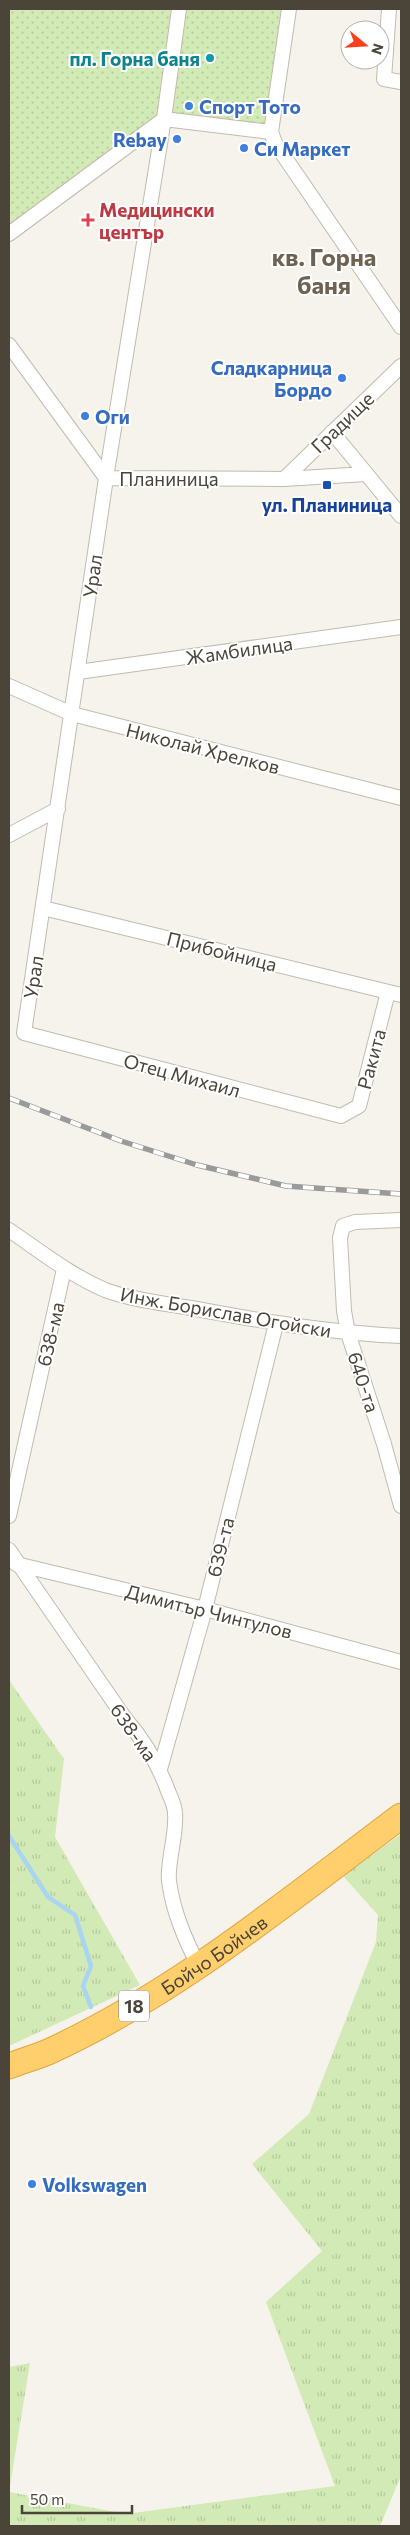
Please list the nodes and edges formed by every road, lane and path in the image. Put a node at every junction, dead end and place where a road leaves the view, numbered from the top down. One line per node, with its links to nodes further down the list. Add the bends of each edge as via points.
1 (179, 9): 5 (street, Урал)
2 (290, 9): 6 (street)
3 (389, 9): 4 (street, via 384,79)
4 (401, 82)
5 (164, 119): 6 (street); 7 (street); 13 (street, Урал)
6 (271, 132): 8 (street)
7 (9, 234)
8 (401, 327)
9 (9, 345): 13 (street, Планиница)
10 (401, 366): 11 (street, Градище)
11 (332, 432): 12 (street); 14 (street, Градище)
12 (366, 474): 14 (street, Планиница); 15 (street)
13 (106, 478): 14 (street, Планиница); 17 (street, Урал)
14 (284, 479)
15 (401, 516)
16 (401, 627): 17 (street, Жамбилица)
17 (78, 672): 19 (street, Урал)
18 (9, 686): 19 (street, Николай Хрелков)
19 (72, 714): 20 (street, Николай Хрелков); 21 (street, Урал)
20 (401, 798)
21 (58, 809): 22 (street); 23 (street, Урал)
22 (9, 835)
23 (43, 908): 24 (street, Прибойница); 25 (street, Урал)
24 (395, 993): 26 (street, Ракита, via 358,1106)
25 (24, 1034): 26 (street, Отец Михаил)
26 (341, 1116)
27 (401, 1220): 31 (street, 640-та, via 355,1222 343,1226 340,1238)
28 (9, 1230): 29 (street, Инж. Борислав Огойски)
29 (64, 1269): 30 (street, Инж. Борислав Огойски, via 106,1290 132,1297); 34 (street, 638-ма)
30 (276, 1324): 31 (street, Инж. Борислав Огойски); 37 (street, 639-та)
31 (348, 1334): 32 (street, Инж. Борислав Огойски); 33 (street, 640-та)
32 (401, 1336)
33 (401, 1506)
34 (9, 1516)
35 (9, 1550): 36 (street, 638-ма)
36 (16, 1564): 37 (street, Димитър Чинтулов); 39 (street, 638-ма, via 143,1740)
37 (205, 1608): 38 (street, Димитър Чинтулов); 39 (street, 639-та)
38 (401, 1662)
39 (160, 1769): 41 (street, 638-ма, via 175,1812 169,1879 174,1906 181,1930)
40 (401, 1816): 41 (highway, Бойчо Бойчев / 18)
41 (199, 1967): 42 (highway, Бойчо Бойчев / 18, via 48,2052)
42 (10, 2063)

